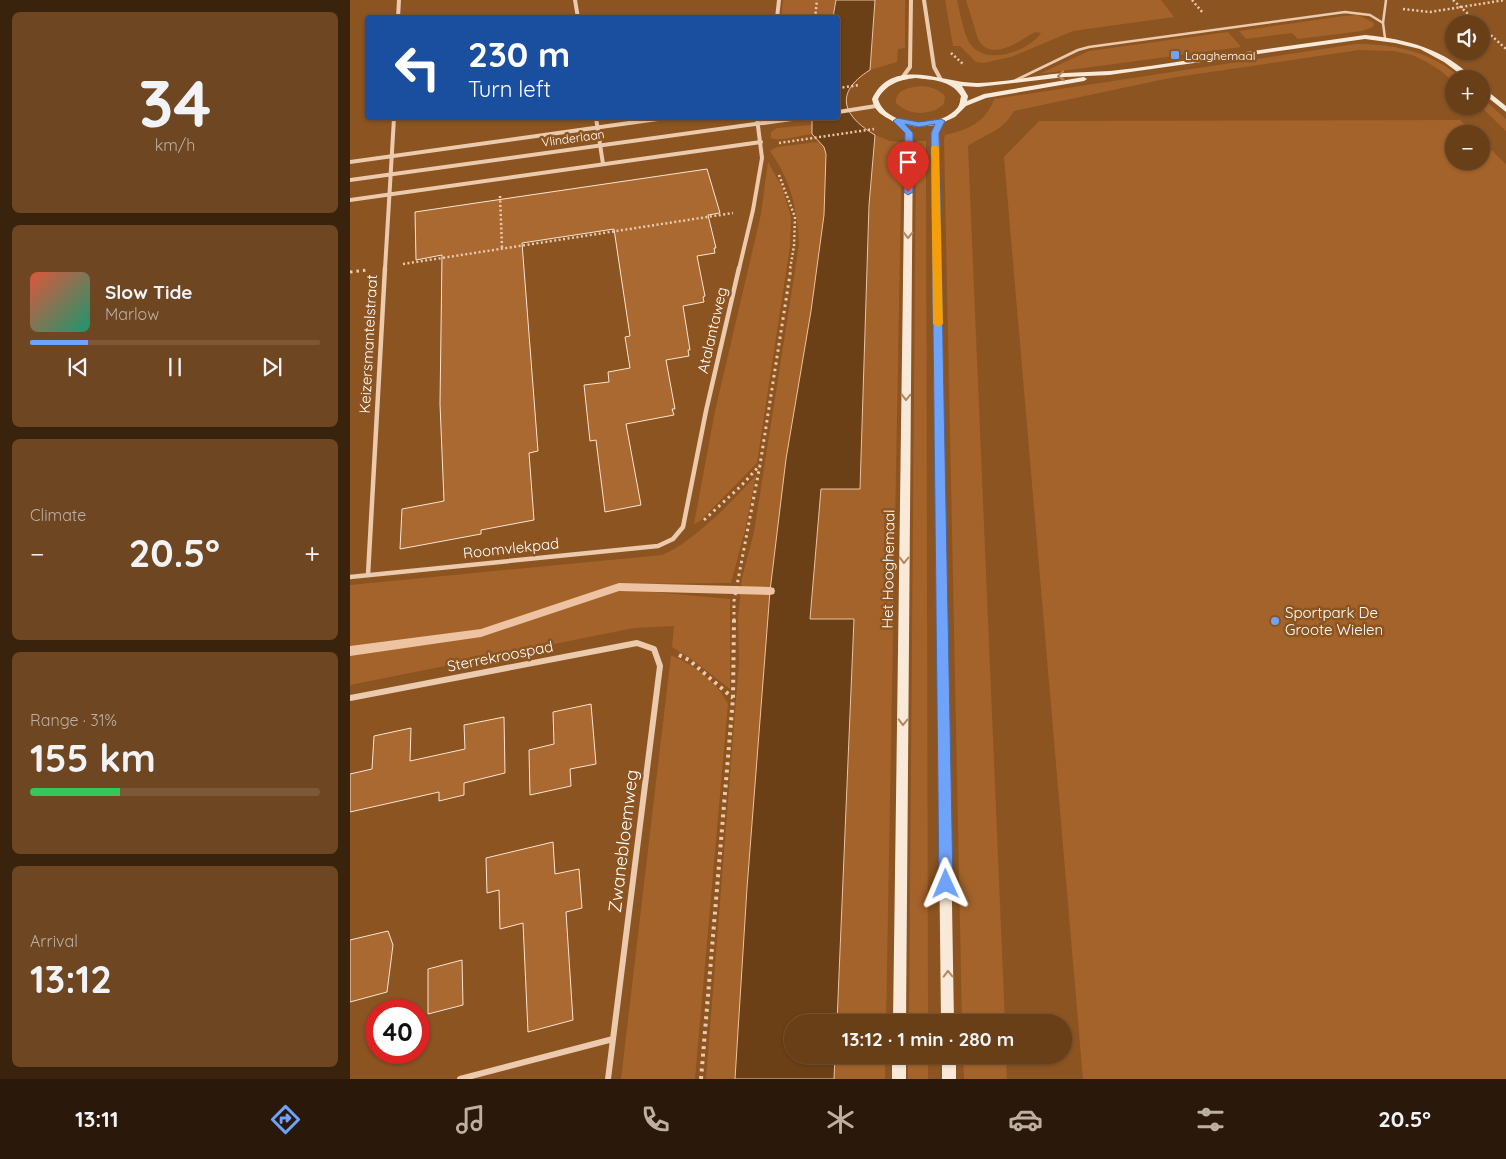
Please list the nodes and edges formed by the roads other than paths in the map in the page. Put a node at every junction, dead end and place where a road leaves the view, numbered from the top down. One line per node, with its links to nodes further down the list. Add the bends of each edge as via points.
1 (399, 0): 7 (street)
2 (575, 0): 8 (street)
3 (778, 0): 9 (street)
4 (911, 0): 14 (street, via 910,67)
5 (924, 0): 15 (street, via 934,67)
6 (1386, 0): 10 (lane)
7 (398, 15)
8 (578, 15)
9 (777, 15)
10 (1383, 23): 11 (lane); 16 (lane, via 1368,14 1345,12 1089,47)
11 (1385, 38): 12 (street, via 1439,54); 13 (street, via 1345,39)
12 (1459, 70)
13 (1110, 73): 16 (street, one-way to 16); 19 (street, via 984,96)
14 (902, 78): 15 (street); 20 (street, via 883,86 875,99)
15 (940, 78): 17 (street)
16 (1015, 81): 17 (street)
17 (955, 84): 19 (street, via 964,93)
18 (1490, 96): 21 (street)
19 (965, 104): 29 (street, via 957,114)
20 (876, 106): 22 (street); 28 (street)
21 (1506, 110)
22 (840, 112)
23 (394, 120): 34 (street, Keizersmantelstraat)
24 (596, 120): 31 (street)
25 (650, 120): 31 (street, Vlinderlaan)
26 (758, 120): 30 (street, Atalantaweg)
27 (777, 120): 30 (street, Vlinderlaan)
28 (897, 121): 29 (street, via 919,124); 46 (street, Het Hooghemaal, one-way to 46, via 909,133)
29 (941, 121): 47 (street, one-way to 29, via 935,133)
30 (759, 123): 32 (street, Atalantaweg); 33 (street, Vlinderlaan)
31 (598, 127): 33 (street); 34 (street, Vlinderlaan)
32 (761, 142): 36 (street); 41 (street, Atalantaweg, via 762,158 753,210 706,411 683,527)
33 (600, 144): 36 (street); 37 (street, Vlinderlaan)
34 (392, 156): 35 (street, Vlinderlaan); 37 (street, Keizersmantelstraat)
35 (350, 162)
36 (603, 164): 39 (street)
37 (390, 174): 38 (street, Vlinderlaan); 39 (street, Keizersmantelstraat)
38 (350, 180)
39 (390, 194): 40 (street); 42 (street, Keizersmantelstraat)
40 (350, 200)
41 (674, 539): 42 (street, Roomvlekpad, via 658,546)
42 (368, 575): 43 (street, Roomvlekpad)
43 (350, 577)
44 (654, 649): 45 (street, Sterrekroospad, via 637,643); 48 (street, Zwanebloemweg, via 660,666)
45 (350, 698)
46 (899, 1014)
47 (948, 1014)
48 (613, 1039): 51 (street); 52 (street, Zwanebloemweg)
49 (899, 1064): 53 (street)
50 (949, 1064): 54 (street)
51 (460, 1079)
52 (608, 1079)
53 (899, 1079)
54 (949, 1079)

